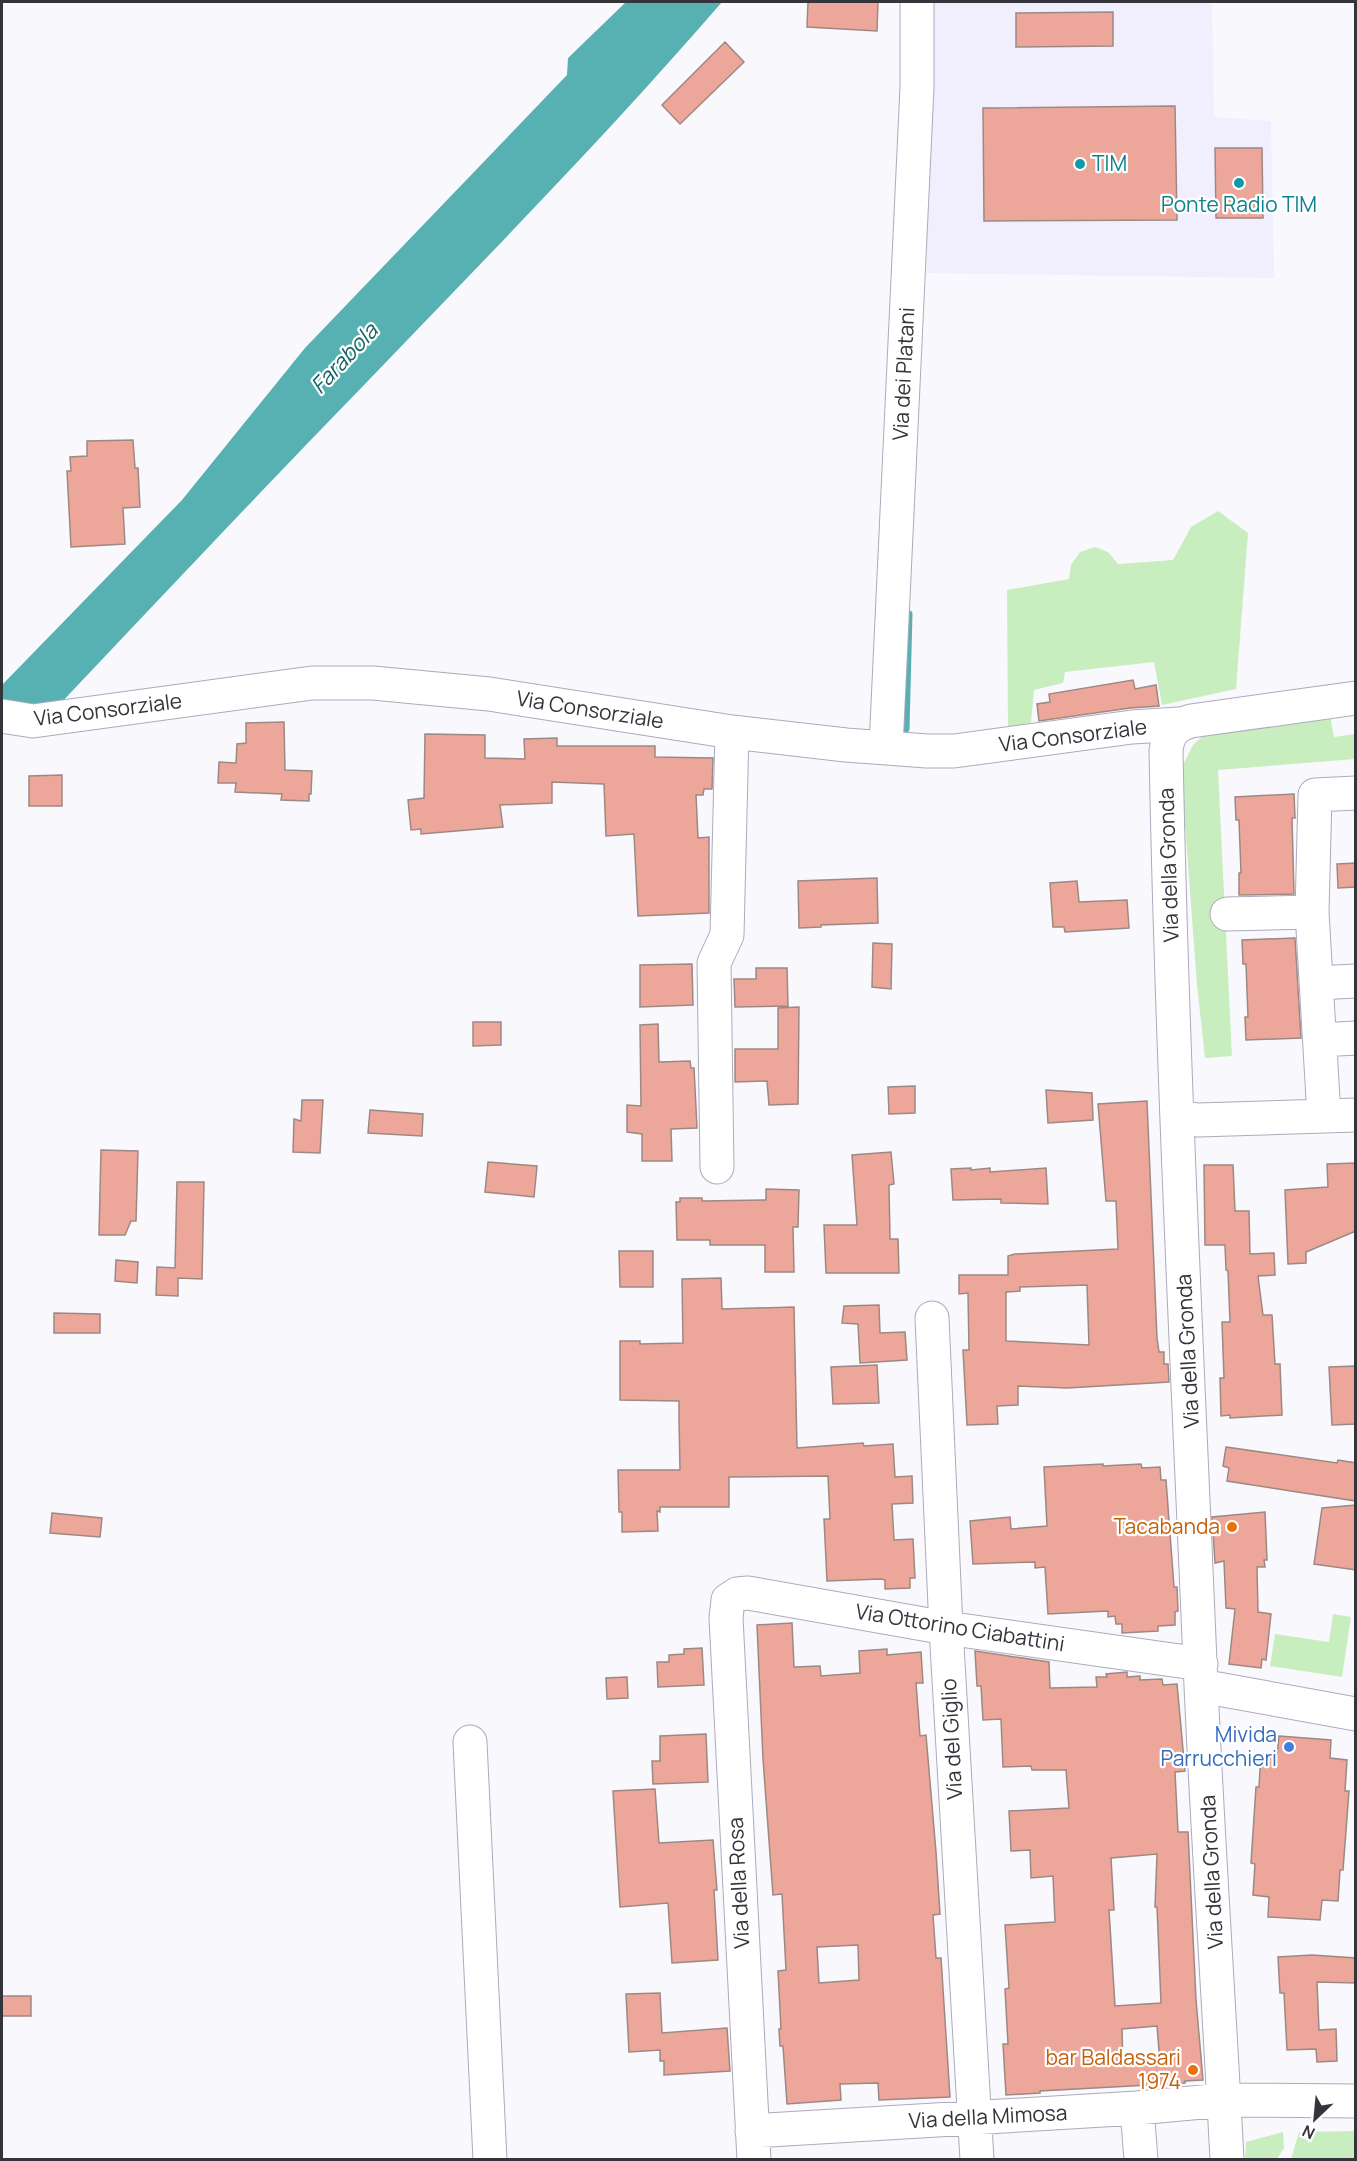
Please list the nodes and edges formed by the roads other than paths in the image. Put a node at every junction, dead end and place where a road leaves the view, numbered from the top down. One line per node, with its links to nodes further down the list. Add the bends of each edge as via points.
1 (917, 2): 6 (street, Via dei Platani, via 916,99)
2 (1356, 698): 4 (street)
3 (9, 718): 5 (street, Via Consorziale, via 48,719 312,683 373,683 489,694)
4 (1179, 724): 6 (street, Via Consorziale, via 954,751); 15 (street, Via della Gronda, via 1171,732 1166,751)
5 (732, 732): 6 (street, Via Consorziale); 16 (street, via 727,935 714,963)
6 (886, 747)
7 (1356, 793): 8 (street, via 1315,795)
8 (1312, 912): 9 (street); 11 (street)
9 (1227, 914)
10 (1356, 981): 11 (street)
11 (1316, 983): 13 (street)
12 (1356, 1038): 13 (street)
13 (1320, 1040): 14 (street)
14 (1340, 1115): 15 (street, via 1198,1120)
15 (1177, 1117): 20 (street, Via della Gronda)
16 (717, 1167)
17 (932, 1318): 19 (street, Via del Giglio)
18 (726, 1606): 19 (street, Via Ottorino Ciabattini, via 732,1596 748,1593); 27 (street, Via della Rosa)
19 (946, 1628): 20 (street, Via Ottorino Ciabattini); 26 (street, Via del Giglio)
20 (1201, 1675): 21 (street, Via Ottorino Ciabattini); 23 (street, Via della Gronda)
21 (1356, 1714)
22 (470, 1742): 28 (street)
23 (1224, 2100): 24 (street, Via della Mimosa); 25 (street, Via della Mimosa); 31 (street, Via della Gronda)
24 (1356, 2102)
25 (1137, 2108): 26 (street, Via della Mimosa); 30 (street)
26 (975, 2118): 27 (street, Via della Mimosa); 29 (street, Via del Giglio)
27 (753, 2145)
28 (490, 2160)
29 (977, 2160)
30 (1141, 2160)
31 (1227, 2160)

